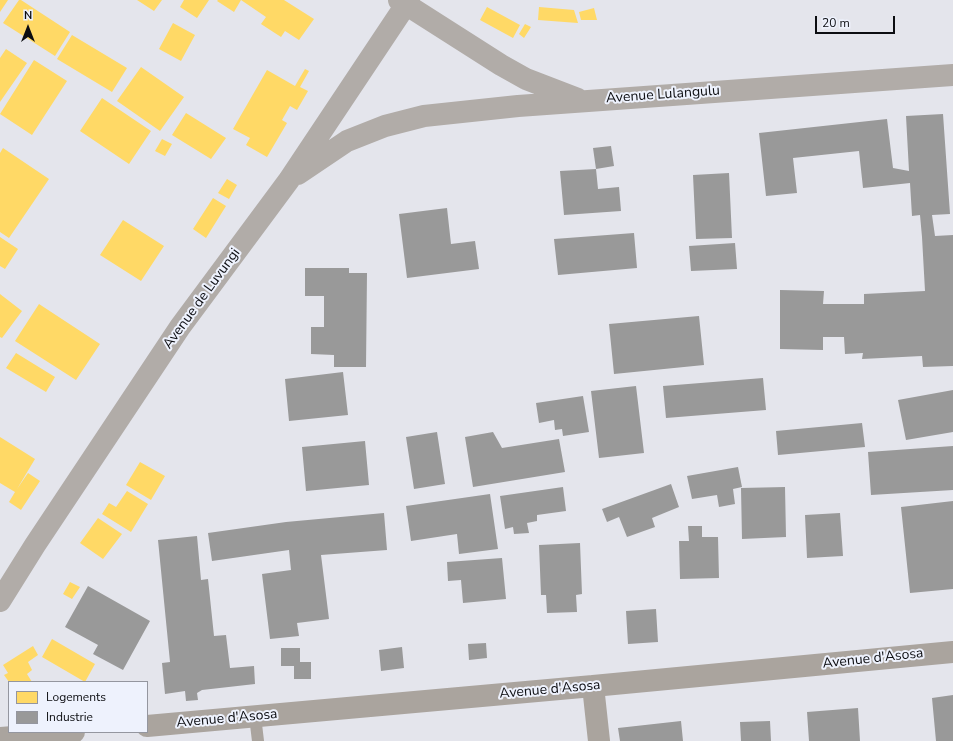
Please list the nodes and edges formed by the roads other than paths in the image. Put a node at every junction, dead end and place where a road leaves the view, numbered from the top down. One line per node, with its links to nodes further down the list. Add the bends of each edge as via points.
1 (405, 2): 3 (street, Avenue Lulangulu, via 526,79); 4 (street, Avenue de Luvungi)
2 (953, 75): 3 (street, Avenue Lulangulu)
3 (582, 101): 4 (street, via 424,116 385,126 347,141)
4 (289, 180): 5 (street, Avenue de Luvungi, via 180,327)
5 (0, 601)
6 (953, 652): 7 (street, Avenue d'Asosa)
7 (594, 686): 8 (street, Avenue d'Asosa); 13 (street)
8 (255, 716): 9 (street, Avenue d'Asosa); 12 (lane)
9 (148, 726)
10 (62, 733): 11 (street)
11 (0, 738)
12 (258, 741)
13 (599, 741)

